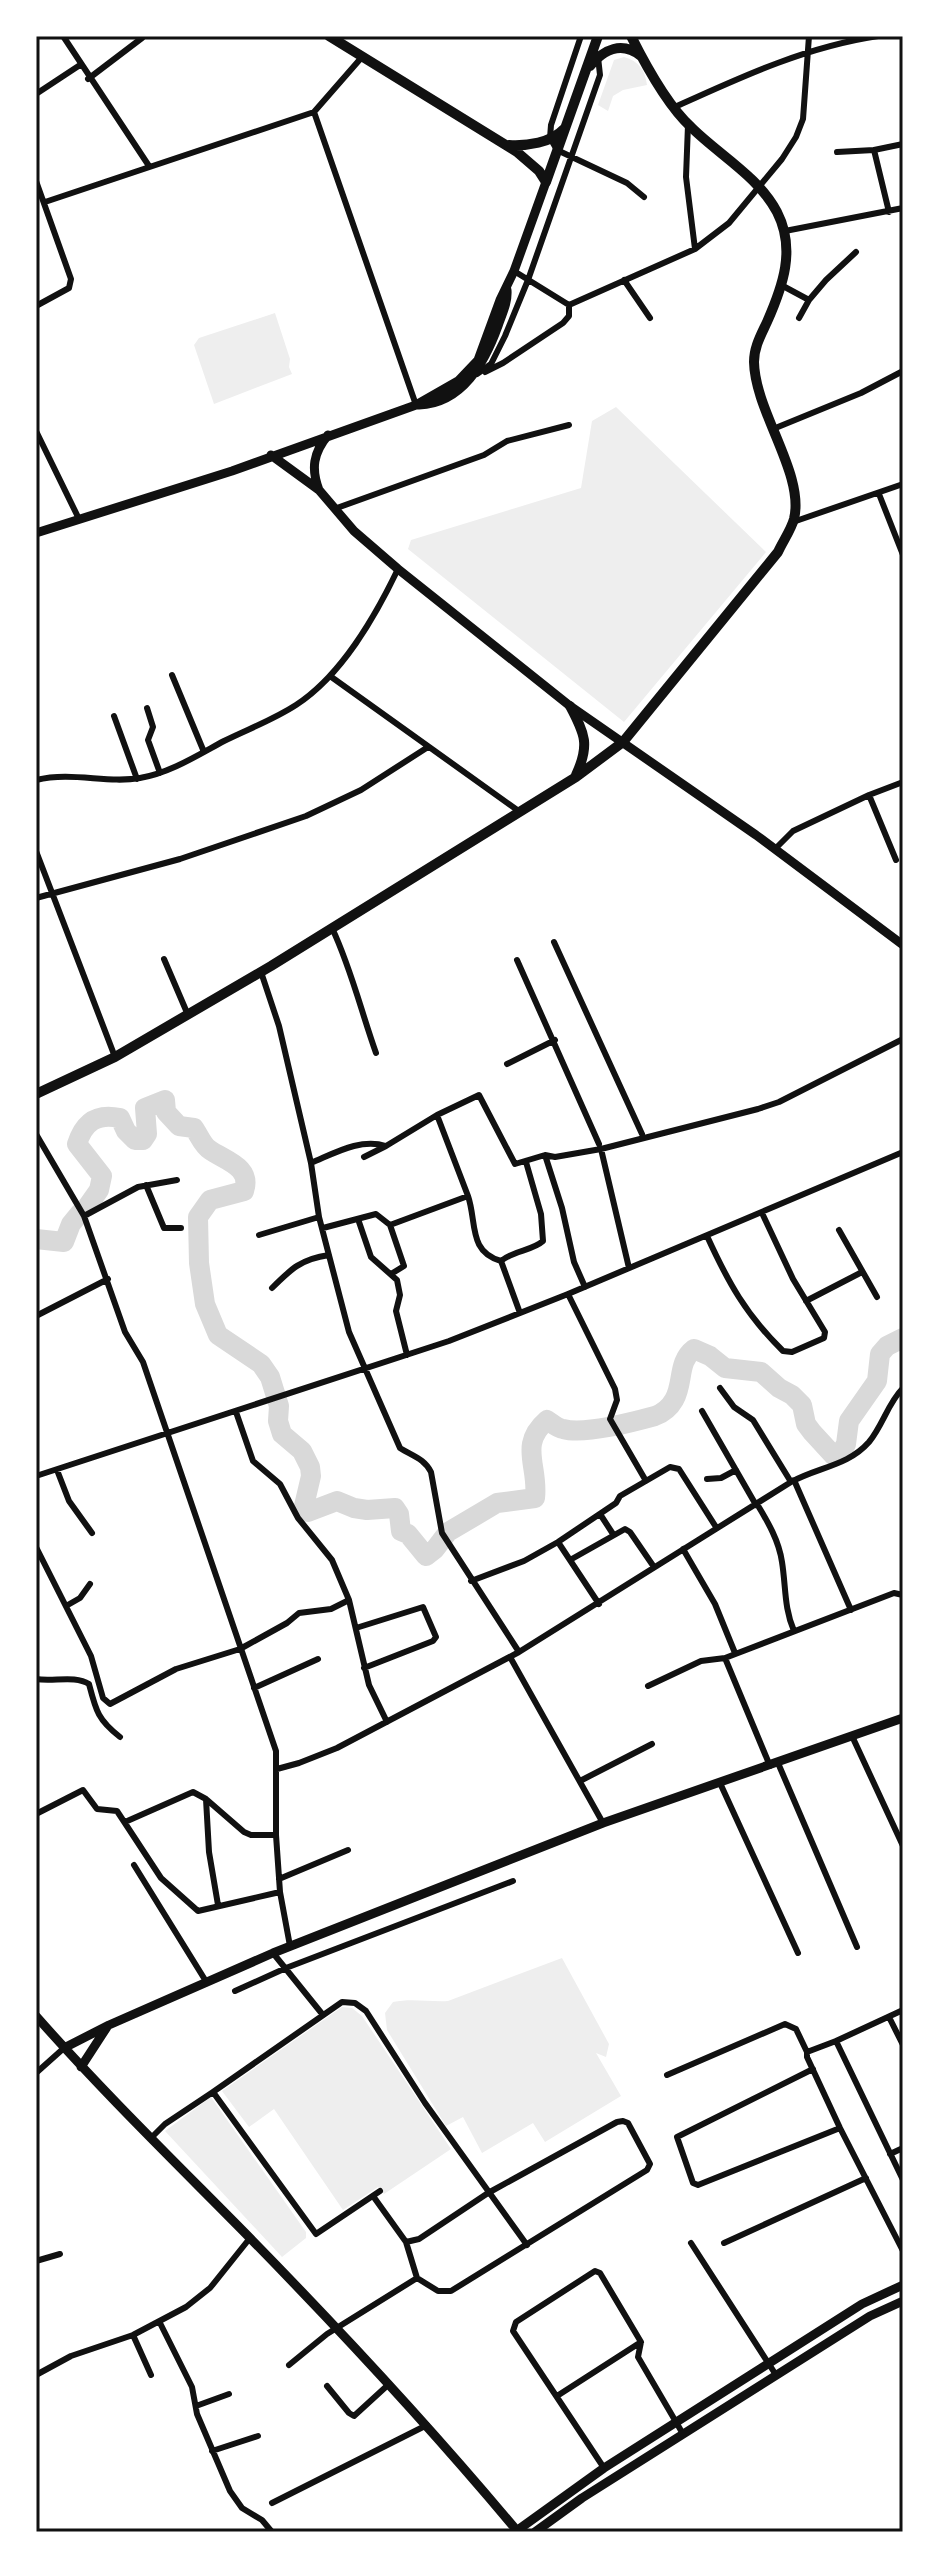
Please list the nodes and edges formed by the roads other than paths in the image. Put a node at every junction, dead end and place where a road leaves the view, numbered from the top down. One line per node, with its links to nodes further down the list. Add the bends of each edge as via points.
1 (63, 36): 13 (street)
2 (329, 36): 11 (main road)
3 (581, 36): 21 (street)
4 (809, 36): 9 (street)
5 (878, 36): 9 (street)
6 (142, 38): 15 (street)
7 (633, 38): 12 (main road)
8 (597, 39): 10 (street); 14 (main road)
9 (809, 51): 17 (street); 31 (street, via 803,119)
10 (598, 56): 12 (main road, via 614,47 629,48); 14 (main road); 27 (street, via 601,72)
11 (362, 57): 18 (street); 22 (main road)
12 (644, 58): 17 (main road)
13 (80, 65): 15 (street); 16 (street)
14 (586, 71): 20 (main road)
15 (88, 79): 28 (street)
16 (36, 94)
17 (675, 107): 19 (main road)
18 (314, 112): 28 (street); 51 (street)
19 (688, 125): 31 (main road); 37 (street, via 686,177)
20 (565, 127): 21 (main road); 24 (main road)
21 (550, 138): 22 (main road); 24 (street)
22 (503, 144): 30 (main road, via 529,161)
23 (903, 144): 25 (street)
24 (557, 150): 27 (street); 30 (main road)
25 (874, 150): 26 (street); 35 (street)
26 (837, 152)
27 (571, 157): 32 (street, via 627,183); 40 (street)
28 (149, 166): 33 (street)
29 (36, 181): 33 (street)
30 (546, 182): 39 (main road)
31 (760, 186): 36 (main road); 37 (street, via 729,223)
32 (644, 197)
33 (45, 202): 45 (street, via 71,279 69,288)
34 (903, 208): 35 (street)
35 (889, 212): 36 (street)
36 (785, 231): 42 (main road)
37 (695, 249): 41 (street)
38 (856, 252): 44 (street)
39 (514, 271): 40 (street); 43 (main road)
40 (528, 280): 46 (street); 50 (street, via 491,364)
41 (624, 280): 46 (street); 47 (street)
42 (783, 286): 44 (street); 53 (main road, via 754,357 759,395)
43 (507, 290): 50 (main road, via 491,347); 51 (main road, via 478,360 458,381)
44 (809, 300): 48 (street)
45 (37, 304)
46 (569, 305): 50 (street, via 563,323)
47 (650, 318)
48 (799, 318)
49 (903, 371): 53 (street)
50 (471, 379): 51 (main road, via 444,398)
51 (416, 405): 55 (main road)
52 (569, 425): 60 (street, via 507,441 484,455)
53 (773, 429): 62 (main road, via 794,493)
54 (36, 431): 61 (street)
55 (328, 435): 56 (main road); 58 (main road, via 314,460)
56 (271, 455): 58 (main road); 61 (main road)
57 (903, 484): 59 (street)
58 (319, 490): 60 (main road)
59 (879, 494): 62 (street); 64 (street)
60 (334, 509): 65 (main road)
61 (79, 519): 63 (main road)
62 (793, 522): 71 (main road, via 778,552)
63 (36, 533)
64 (903, 555)
65 (398, 569): 67 (street); 68 (main road)
66 (172, 675): 73 (street)
67 (330, 676): 72 (street); 73 (street, via 286,711)
68 (570, 706): 71 (main road); 75 (main road, via 586,744)
69 (147, 708): 74 (street, via 153,727 148,740)
70 (114, 716): 76 (street)
71 (623, 742): 75 (main road); 81 (main road)
72 (428, 747): 80 (street); 84 (street, via 361,790 306,816 180,859)
73 (204, 752): 74 (street)
74 (160, 773): 76 (street)
75 (576, 777): 80 (main road)
76 (137, 779): 77 (street, via 68,775)
77 (36, 780)
78 (903, 782): 79 (street)
79 (869, 795): 81 (street, via 793,831); 83 (street)
80 (520, 812): 86 (main road)
81 (775, 849): 88 (main road)
82 (36, 851): 84 (street)
83 (896, 860)
84 (53, 892): 85 (street); 96 (street)
85 (36, 898)
86 (332, 928): 91 (main road); 95 (street)
87 (554, 942): 101 (street)
88 (902, 942)
89 (164, 959): 92 (street)
90 (517, 960): 94 (street)
91 (261, 972): 92 (main road); 108 (street)
92 (188, 1015): 96 (main road)
93 (903, 1039): 103 (street, via 779,1102)
94 (555, 1040): 97 (street); 103 (street)
95 (376, 1053)
96 (115, 1057): 98 (main road)
97 (507, 1064)
98 (36, 1094)
99 (437, 1115): 102 (street); 107 (street, via 479,1095 513,1162); 111 (street)
100 (36, 1134): 113 (street)
101 (642, 1134)
102 (386, 1146): 106 (street); 108 (street, via 348,1148)
103 (600, 1147): 105 (street); 124 (street)
104 (903, 1152): 112 (street)
105 (545, 1155): 107 (street); 128 (street)
106 (364, 1157)
107 (526, 1162): 123 (street, via 543,1241)
108 (311, 1163): 114 (street)
109 (177, 1180): 110 (street)
110 (146, 1185): 113 (street); 117 (street, via 164,1228)
111 (468, 1196): 116 (street); 123 (street, via 476,1238 489,1257)
112 (762, 1213): 121 (street); 132 (street)
113 (84, 1216): 127 (street)
114 (319, 1217): 118 (street); 120 (street)
115 (358, 1219): 116 (street, via 376,1214); 118 (street); 126 (street, via 371,1257)
116 (390, 1225): 126 (street, via 404,1266)
117 (181, 1228)
118 (323, 1228): 122 (street)
119 (839, 1230): 125 (street)
120 (259, 1235)
121 (707, 1236): 124 (street); 132 (street, via 742,1305 783,1351 792,1352 826,1335)
122 (329, 1255): 129 (street, via 307,1258); 136 (street)
123 (501, 1261): 133 (street)
124 (629, 1268): 128 (street)
125 (862, 1272): 131 (street); 132 (street)
126 (391, 1274): 135 (street, via 399,1287 396,1311)
127 (108, 1279): 134 (street); 141 (street, via 125,1332 143,1362)
128 (585, 1287): 130 (street)
129 (272, 1288)
130 (568, 1294): 133 (street); 146 (street, via 615,1389 610,1417)
131 (877, 1297)
132 (806, 1301)
133 (520, 1313): 135 (street)
134 (36, 1316)
135 (407, 1355): 136 (street)
136 (364, 1368): 140 (street); 158 (street, via 400,1448 427,1464 444,1536)
137 (720, 1388): 147 (street, via 753,1420)
138 (903, 1388): 147 (street, via 859,1453)
139 (702, 1411): 143 (street)
140 (236, 1412): 141 (street); 161 (street, via 253,1461 280,1484 298,1518 332,1560)
141 (166, 1436): 142 (street); 167 (street)
142 (57, 1470): 144 (street); 151 (street, via 69,1501)
143 (736, 1470): 145 (street); 148 (street)
144 (36, 1476)
145 (707, 1479)
146 (646, 1481): 149 (street); 150 (street, via 670,1467 679,1469)
147 (793, 1481): 148 (street); 164 (street)
148 (757, 1504): 150 (street); 166 (street, via 779,1550 785,1610)
149 (600, 1514): 152 (street); 153 (street)
150 (716, 1527): 155 (street)
151 (92, 1533)
152 (613, 1534): 156 (street); 157 (street, via 628,1530)
153 (558, 1542): 156 (street); 158 (street)
154 (36, 1547): 163 (street)
155 (683, 1549): 157 (street); 169 (street, via 711,1596)
156 (570, 1560): 162 (street)
157 (654, 1567): 162 (street)
158 (471, 1581): 168 (street)
159 (90, 1584): 163 (street)
160 (903, 1595): 164 (street, via 894,1593)
161 (349, 1600): 165 (street); 167 (street, via 299,1613)
162 (599, 1604): 168 (street)
163 (66, 1606): 167 (street, via 110,1704 176,1669)
164 (851, 1610): 166 (street)
165 (356, 1628): 173 (street); 173 (street, via 423,1607 436,1637)
166 (794, 1631): 169 (street)
167 (240, 1649): 176 (street)
168 (519, 1652): 170 (street)
169 (735, 1653): 171 (street)
170 (510, 1657): 178 (street); 184 (street)
171 (725, 1658): 175 (street, via 701,1661); 182 (street)
172 (318, 1659): 176 (street)
173 (364, 1668): 178 (street)
174 (36, 1679): 180 (street, via 81,1679 89,1684 96,1713)
175 (648, 1686)
176 (254, 1688): 183 (street)
177 (903, 1718): 179 (main road)
178 (387, 1722): 183 (street)
179 (852, 1736): 182 (main road); 191 (street)
180 (120, 1737)
181 (652, 1744): 184 (street)
182 (774, 1764): 185 (main road); 199 (street)
183 (277, 1769): 190 (street)
184 (580, 1781): 189 (street)
185 (720, 1783): 189 (main road); 201 (street)
186 (206, 1799): 188 (street, via 193,1792); 190 (street, via 244,1832); 197 (street)
187 (36, 1814): 188 (street, via 83,1790 97,1809 117,1811)
188 (125, 1822): 197 (street, via 161,1878 189,1905 201,1911)
189 (603, 1823): 198 (main road)
190 (276, 1835): 194 (street)
191 (903, 1846)
192 (348, 1850): 194 (street)
193 (134, 1865): 203 (street)
194 (279, 1879): 196 (street)
195 (513, 1881): 202 (street)
196 (280, 1892): 197 (street); 198 (street)
197 (218, 1905)
198 (290, 1946): 200 (main road)
199 (857, 1947)
200 (273, 1953): 202 (street); 203 (main road)
201 (798, 1953)
202 (286, 1968): 204 (street); 206 (street)
203 (207, 1983): 209 (main road)
204 (235, 1991)
205 (903, 2010): 208 (street)
206 (323, 2015): 218 (street); 226 (street, via 342,2002 366,2011)
207 (36, 2016): 212 (main road)
208 (889, 2017): 210 (street); 211 (street)
209 (109, 2025): 212 (main road); 214 (main road)
210 (836, 2041): 213 (street); 222 (street)
211 (903, 2045)
212 (64, 2048): 214 (main road); 216 (street)
213 (807, 2052): 215 (street); 217 (street, via 796,2029 785,2024)
214 (81, 2067): 220 (main road)
215 (813, 2069): 219 (street); 219 (street, via 680,2135 677,2140 693,2183)
216 (36, 2073)
217 (667, 2075)
218 (213, 2092): 220 (street); 227 (street, via 316,2234)
219 (840, 2128): 223 (street)
220 (151, 2138): 228 (main road)
221 (903, 2148): 222 (street)
222 (890, 2154): 224 (street)
223 (866, 2178): 231 (street); 233 (street)
224 (903, 2180)
225 (380, 2191): 227 (street)
226 (488, 2193): 229 (street, via 419,2239); 232 (street); 232 (street, via 617,2122 628,2123 650,2167)
227 (373, 2196): 229 (street)
228 (250, 2238): 241 (street, via 210,2288); 242 (main road)
229 (406, 2242): 236 (street)
230 (691, 2243): 245 (street)
231 (724, 2243)
232 (527, 2245): 236 (street, via 451,2291 438,2291)
233 (903, 2251)
234 (60, 2254): 235 (street)
235 (36, 2261)
236 (417, 2278): 242 (street)
237 (903, 2285): 239 (main road)
238 (903, 2301): 240 (main road)
239 (862, 2304): 240 (main road); 245 (main road)
240 (870, 2316): 249 (main road)
241 (160, 2323): 243 (street); 254 (street)
242 (336, 2329): 246 (street); 250 (main road)
243 (133, 2335): 247 (street, via 71,2356); 248 (street)
244 (641, 2342): 253 (street); 253 (street, via 595,2271 516,2322 513,2331); 255 (street, via 638,2357)
245 (769, 2363): 249 (street); 255 (main road)
246 (289, 2365)
247 (36, 2375)
248 (151, 2375)
249 (776, 2375): 257 (main road)
250 (389, 2384): 251 (street, via 354,2416); 256 (main road)
251 (327, 2386)
252 (229, 2394): 254 (street)
253 (557, 2396): 262 (street)
254 (196, 2406): 260 (street)
255 (676, 2422): 257 (street); 259 (main road)
256 (427, 2425): 266 (street); 267 (main road)
257 (683, 2434): 261 (main road)
258 (258, 2436): 260 (street)
259 (637, 2447): 261 (main road); 262 (main road)
260 (212, 2451): 268 (street, via 235,2500)
261 (644, 2459): 263 (main road)
262 (605, 2467): 263 (main road); 264 (main road)
263 (613, 2478): 265 (main road)
264 (575, 2488): 265 (main road); 267 (main road)
265 (582, 2498): 269 (main road)
266 (272, 2503)
267 (516, 2531)
268 (272, 2532)
269 (535, 2532)

